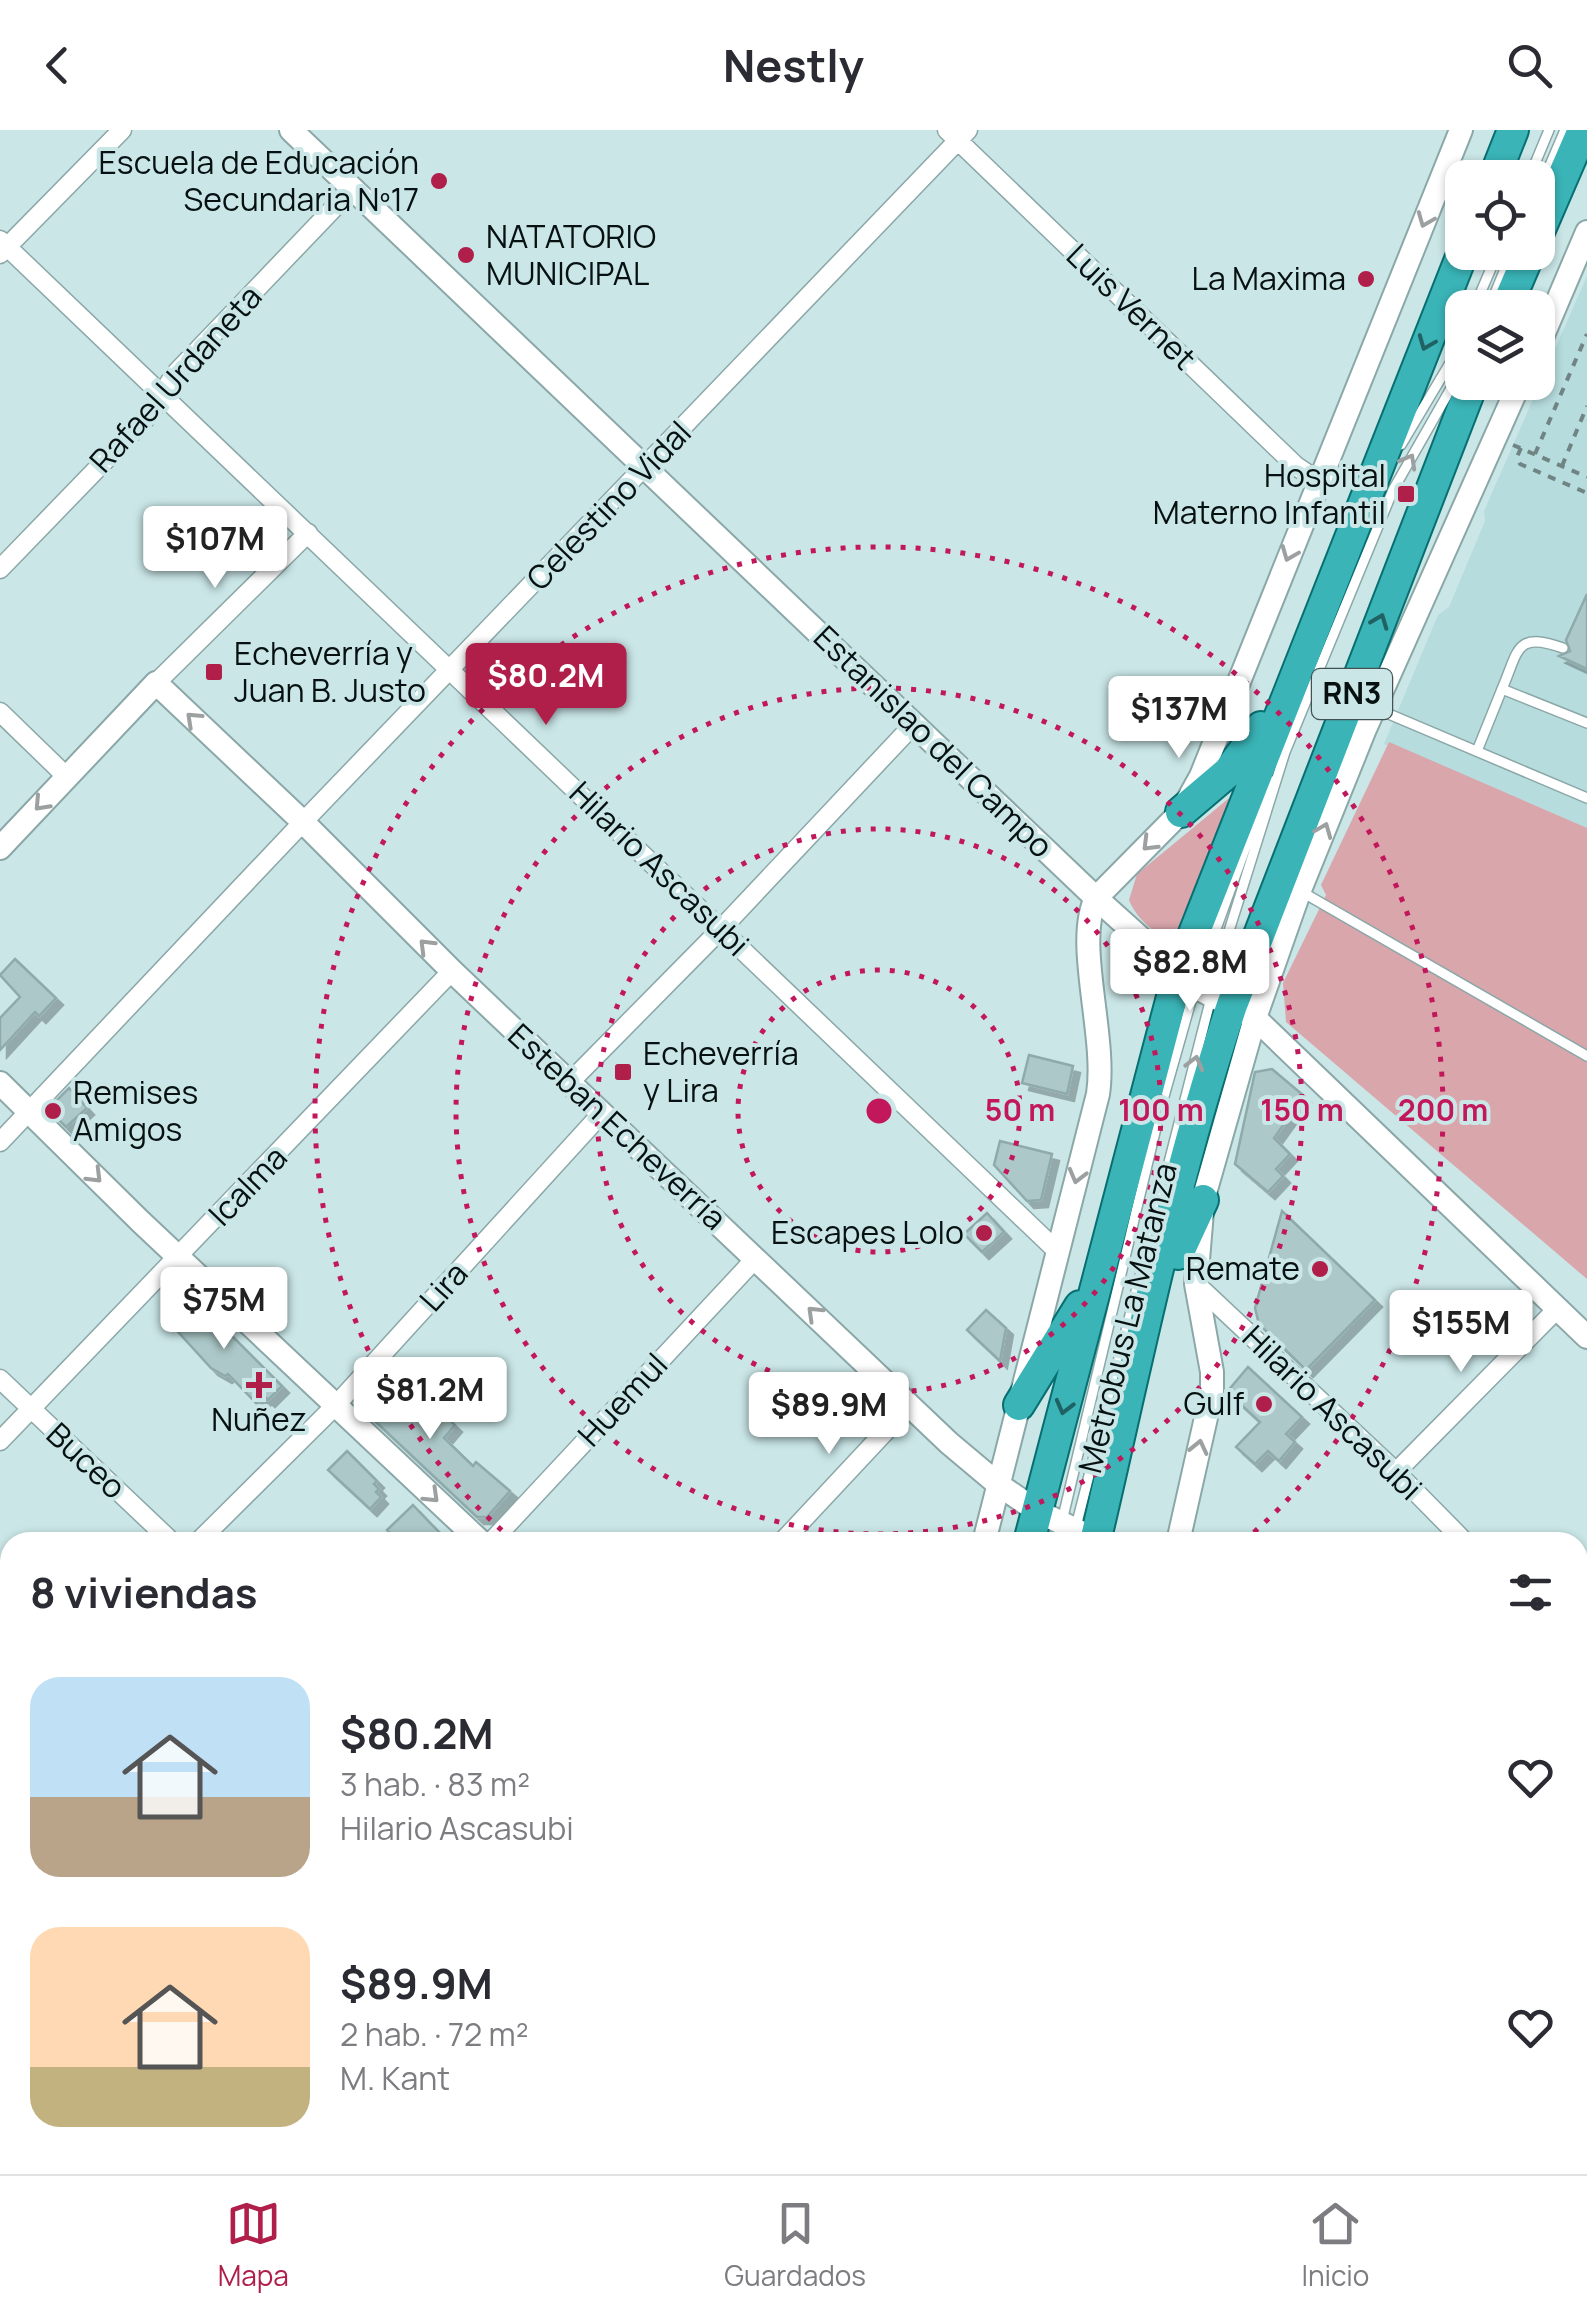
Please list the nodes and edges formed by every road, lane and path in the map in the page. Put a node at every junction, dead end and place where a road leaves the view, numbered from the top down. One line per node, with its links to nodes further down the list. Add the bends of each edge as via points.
1 (122, 130): 15 (street)
2 (290, 130): 12 (street, Estanislao del Campo)
3 (1462, 130): 29 (street, one-way to 29)
4 (1514, 130): 9 (highway)
5 (1548, 130): 10 (lane)
6 (1564, 130): 11 (lane)
7 (1583, 130): 13 (highway)
8 (958, 134): 27 (street, Celestino Vidal); 29 (street, Luis Vernet)
9 (1502, 160)
10 (1536, 160)
11 (1552, 160)
12 (352, 189): 20 (street, Rafael Urdaneta); 27 (street, Estanislao del Campo)
13 (1555, 195)
14 (1587, 232): 17 (street)
15 (2, 247): 20 (street, Hilario Ascasubi)
16 (1456, 270): 33 (highway, RN3, one-way to 33)
17 (1555, 307)
18 (1587, 334): 25 (path)
19 (1445, 371): 52 (lane, Metrobus La Matanza, via 1385,473)
20 (162, 392): 31 (street, Hilario Ascasubi); 32 (street, Rafael Urdaneta, via 150,414)
21 (1445, 399): 52 (lane, Metrobus La Matanza, one-way to 21, via 1284,752 1393,490)
22 (1465, 400): 52 (highway, RN3, one-way to 22)
23 (1512, 400): 38 (street)
24 (1587, 406): 26 (path)
25 (1535, 454): 26 (path); 30 (path, via 1522,449 1517,456 1520,464)
26 (1562, 466): 28 (path)
27 (647, 467): 35 (street, Celestino Vidal); 41 (street, Estanislao del Campo)
28 (1587, 476)
29 (1318, 481): 45 (street, one-way to 45, via 1220,734)
30 (1587, 493)
31 (308, 533): 35 (street, Hilario Ascasubi); 36 (street)
32 (0, 569)
33 (1307, 641): 45 (highway, via 1251,744); 52 (highway, RN3)
34 (1562, 648): 37 (lane, via 1529,640)
35 (452, 670): 46 (street, Celestino Vidal); 50 (street, Hilario Ascasubi)
36 (156, 683): 43 (street); 46 (street, Esteban Echeverría, one-way to 36)
37 (1502, 689): 40 (lane); 42 (lane)
38 (1374, 708): 42 (lane); 48 (street, one-way to 38)
39 (0, 712): 43 (street)
40 (1587, 723)
41 (914, 724): 49 (street, Estanislao del Campo); 50 (street)
42 (1476, 751): 44 (lane)
43 (67, 777): 47 (street, one-way to 47)
44 (1587, 798)
45 (1181, 812): 49 (street, one-way to 49)
46 (303, 822): 51 (street, Esteban Echeverría, one-way to 46); 56 (street, Celestino Vidal)
47 (0, 848)
48 (1300, 890): 52 (street); 53 (lane)
49 (1096, 898): 52 (street, Estanislao del Campo); 60 (street, one-way to 60, via 1088,922 1101,1074)
50 (721, 929): 54 (street); 60 (street, Hilario Ascasubi)
51 (452, 971): 54 (street, Esteban Echeverría); 61 (street, Icalma)
52 (1214, 996): 59 (street); 63 (highway, RN3, via 1161,1042); 65 (street, Estanislao del Campo); 66 (highway, RN3, via 1211,1066); 83 (lane, Metrobus La Matanza, via 1160,1107); 85 (lane, Metrobus La Matanza, one-way to 52)
53 (1587, 1056)
54 (570, 1082): 57 (street, Esteban Echeverría)
55 (0, 1083): 56 (street)
56 (30, 1112): 58 (street, Celestino Vidal); 61 (street, one-way to 61)
57 (602, 1113): 62 (street, Esteban Echeverría); 69 (street, Lira)
58 (0, 1142)
59 (1203, 1200): 64 (street); 66 (highway)
60 (1057, 1251): 71 (street)
61 (180, 1256): 69 (street); 72 (street, Icalma)
62 (756, 1258): 70 (street, Esteban Echeverría, one-way to 62); 79 (street, Huemul)
63 (1098, 1278): 71 (highway); 84 (highway, RN3, one-way to 84)
64 (1196, 1284): 74 (street, Hilario Ascasubi); 87 (street, one-way to 64, via 1212,1391)
65 (1558, 1309): 67 (street, Estanislao del Campo); 74 (street)
66 (1144, 1324): 86 (highway, RN3)
67 (1587, 1338)
68 (0, 1379): 72 (street, Buceo)
69 (336, 1404): 77 (street, Lira); 78 (street, one-way to 78)
70 (910, 1405): 75 (street, Esteban Echeverría); 80 (street)
71 (1019, 1405): 75 (street)
72 (31, 1408): 73 (street, Icalma); 76 (street, Buceo)
73 (0, 1441)
74 (1396, 1472): 88 (street, Hilario Ascasubi)
75 (998, 1485): 81 (street); 82 (street, Esteban Echeverría)
76 (161, 1532)
77 (208, 1532)
78 (470, 1532)
79 (499, 1532)
80 (791, 1532)
81 (986, 1532)
82 (1071, 1532)
83 (1074, 1532)
84 (1074, 1532)
85 (1075, 1532)
86 (1075, 1532)
87 (1180, 1532)
88 (1456, 1532)

